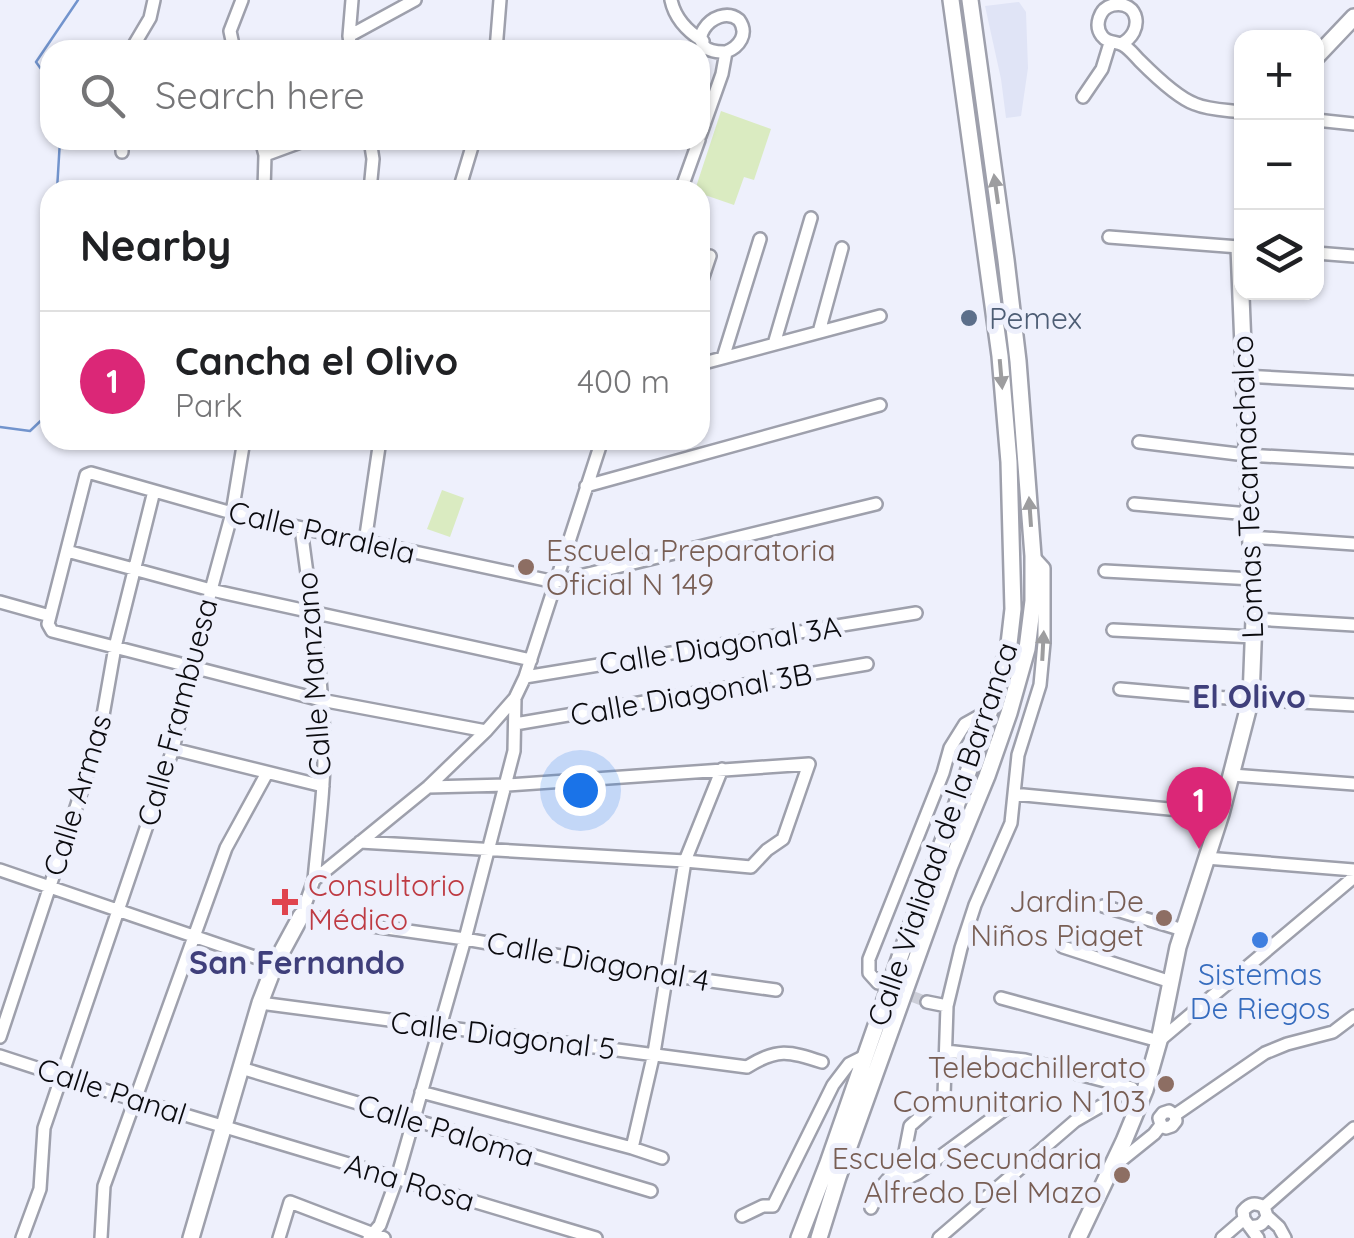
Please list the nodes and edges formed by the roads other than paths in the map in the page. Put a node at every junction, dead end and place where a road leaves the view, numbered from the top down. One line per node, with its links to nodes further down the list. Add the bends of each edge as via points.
1 (154, 0): 11 (street)
2 (242, 0): 12 (street)
3 (352, 0): 13 (street)
4 (415, 0): 14 (street)
5 (500, 0): 15 (street)
6 (670, 0): 16 (street, via 686,32)
7 (951, 0): 93 (main road, Calle Vialidad de la Barranca, one-way to 93, via 1009,462 1014,609)
8 (970, 0): 69 (main road, Calle Vialidad de la Barranca, one-way to 8, via 1014,327)
9 (712, 6): 17 (street); 20 (street, via 734,14 742,25 742,39)
10 (1354, 17): 18 (main road)
11 (137, 40)
12 (232, 40)
13 (350, 40)
14 (355, 40)
15 (497, 40)
16 (701, 40)
17 (703, 40)
18 (1324, 48)
19 (710, 49): 20 (street)
20 (726, 52): 22 (street)
21 (1082, 97): 23 (street, via 1116,43 1192,104)
22 (710, 107)
23 (1234, 111)
24 (1324, 121): 25 (street)
25 (1354, 124)
26 (264, 150): 31 (street)
27 (279, 150): 31 (street)
28 (372, 150): 33 (street)
29 (471, 150): 34 (street)
30 (695, 150): 35 (street)
31 (265, 155): 32 (street)
32 (264, 180)
33 (371, 180)
34 (461, 180)
35 (684, 180)
36 (811, 218): 46 (street)
37 (1109, 237): 39 (street)
38 (760, 240): 47 (street)
39 (1234, 247)
40 (842, 248): 45 (street)
41 (1324, 254): 42 (street)
42 (1354, 256)
43 (1242, 300): 49 (main road, Lomas Tecamachalco)
44 (880, 316): 45 (street)
45 (819, 332): 46 (street)
46 (774, 344): 47 (street)
47 (723, 358): 48 (street)
48 (710, 361)
49 (1244, 376): 50 (street); 56 (main road, Lomas Tecamachalco)
50 (1354, 382)
51 (880, 405): 58 (street)
52 (1139, 442): 56 (street)
53 (242, 450): 62 (street, Calle Frambuesa)
54 (379, 450): 66 (street)
55 (599, 450): 58 (street)
56 (1246, 455): 57 (street); 63 (main road, Lomas Tecamachalco)
57 (1354, 461)
58 (586, 486): 73 (street)
59 (154, 491): 62 (street, Calle Paralela); 68 (street, Calle Paralela, via 86,476); 70 (street, Calle Armas)
60 (876, 504): 73 (street)
61 (1134, 504): 63 (street)
62 (232, 512): 64 (street, Calle Paralela); 74 (street, Calle Frambuesa)
63 (1249, 514): 65 (main road, Lomas Tecamachalco)
64 (301, 528): 66 (street, Calle Paralela); 77 (street, Calle Manzano)
65 (1250, 538): 67 (street); 72 (main road, Lomas Tecamachalco)
66 (365, 542): 73 (street, Calle Paralela)
67 (1354, 544)
68 (67, 551): 70 (street); 78 (street)
69 (1034, 556): 104 (street, one-way to 69, via 1044,644 1044,568); 165 (main road, Calle Vialidad de la Barranca, via 1027,650 1009,713)
70 (134, 569): 74 (street); 83 (street, Calle Armas)
71 (1106, 571): 72 (street)
72 (1252, 579): 79 (main road, Lomas Tecamachalco)
73 (555, 582): 84 (street)
74 (211, 590): 77 (street); 86 (street, Calle Frambuesa)
75 (0, 602): 78 (street)
76 (916, 612): 87 (street, Calle Diagonal 3A)
77 (312, 613): 84 (street); 91 (street, Calle Manzano)
78 (50, 616): 83 (street, via 52,631)
79 (1254, 619): 80 (street); 82 (main road, Lomas Tecamachalco)
80 (1354, 625)
81 (1112, 630): 82 (street)
82 (1254, 638): 90 (main road, Lomas Tecamachalco)
83 (115, 648): 86 (street); 113 (street, Calle Armas, via 99,738)
84 (531, 660): 87 (street)
85 (867, 664): 94 (street, Calle Diagonal 3B)
86 (192, 666): 91 (street); 96 (street, Calle Frambuesa)
87 (525, 677): 89 (street)
88 (1120, 689): 90 (street)
89 (514, 698): 94 (street); 95 (street)
90 (1251, 698): 92 (street); 99 (main road, Lomas Tecamachalco)
91 (321, 700): 95 (street); 102 (street, Calle Manzano)
92 (1354, 705)
93 (990, 710): 124 (street, via 965,724 950,748 869,960); 136 (main road, Calle Vialidad de la Barranca)
94 (515, 724): 101 (street)
95 (486, 731): 103 (street)
96 (172, 748): 98 (street); 115 (street, Calle Frambuesa)
97 (722, 769): 101 (street); 109 (street); 109 (street, via 810,764 783,840 754,865)
98 (267, 772): 102 (street); 118 (street, via 226,848)
99 (1232, 775): 100 (street); 105 (main road, Lomas Tecamachalco)
100 (1354, 784)
101 (507, 785): 103 (street); 107 (street)
102 (323, 786): 112 (street, Calle Manzano)
103 (428, 787): 106 (street)
104 (1014, 794): 105 (street); 129 (street, via 1011,823 975,905)
105 (1221, 814): 108 (main road, Lomas Tecamachalco)
106 (360, 842): 107 (street); 112 (street)
107 (489, 849): 109 (street); 119 (street)
108 (1206, 858): 111 (street); 117 (main road, Lomas Tecamachalco)
109 (686, 861): 122 (street)
110 (0, 870): 113 (street)
111 (1354, 874): 133 (street)
112 (314, 880): 116 (street, Calle Manzano)
113 (49, 886): 115 (street); 132 (street, Calle Armas)
114 (1102, 906): 117 (street)
115 (118, 910): 118 (street); 140 (street, Calle Frambuesa)
116 (301, 916): 119 (street, Calle Diagonal 4); 121 (main road)
117 (1183, 930): 123 (main road, Lomas Tecamachalco)
118 (194, 937): 121 (street); 143 (street)
119 (465, 939): 122 (street, Calle Diagonal 4); 131 (street)
120 (1063, 947): 123 (street)
121 (275, 964): 128 (main road)
122 (668, 975): 125 (street, Calle Diagonal 4); 135 (street)
123 (1171, 982): 133 (main road, Lomas Tecamachalco)
124 (878, 984)
125 (776, 990)
126 (1000, 998): 133 (street)
127 (927, 1002): 129 (street)
128 (260, 1004): 131 (street, Calle Diagonal 5); 139 (main road)
129 (947, 1006): 134 (street)
130 (1354, 1016): 150 (street, via 1333,1032 1265,1053 1174,1115 1172,1126 1161,1124)
131 (440, 1028): 135 (street, Calle Diagonal 5); 142 (street)
132 (0, 1037)
133 (1160, 1041): 141 (main road, Lomas Tecamachalco)
134 (946, 1051): 141 (street, via 1025,1060); 151 (street, via 944,1096 910,1126 903,1162)
135 (654, 1053): 138 (street, Calle Diagonal 5, via 747,1067 781,1052); 148 (street)
136 (866, 1055): 156 (street, via 849,1064 833,1086 773,1206); 164 (main road, Calle Vialidad de la Barranca)
137 (0, 1056): 140 (street, Calle Panal)
138 (822, 1062)
139 (241, 1068): 145 (street, Calle Paloma); 146 (main road)
140 (61, 1076): 143 (street, Calle Panal); 159 (street, Calle Frambuesa, via 44,1128 40,1189)
141 (1138, 1089): 150 (main road, Lomas Tecamachalco); 166 (street, via 1075,1121)
142 (422, 1092): 145 (street); 148 (street)
143 (136, 1100): 146 (street, Calle Panal); 160 (street, via 104,1186)
144 (1016, 1101): 151 (street, via 918,1174 904,1180)
145 (413, 1120): 152 (street); 153 (street, Calle Paloma)
146 (224, 1126): 152 (street, Ana Rosa); 161 (main road)
147 (1354, 1128): 155 (street)
148 (632, 1148): 149 (street)
149 (662, 1158)
150 (1112, 1168): 167 (main road, Lomas Tecamachalco)
151 (892, 1174): 154 (street)
152 (397, 1178): 158 (street); 163 (street, Ana Rosa)
153 (650, 1192)
154 (871, 1208)
155 (1265, 1212): 157 (street, via 1257,1227); 157 (street, via 1249,1205); 170 (street)
156 (742, 1216)
157 (1246, 1222): 168 (street); 169 (street)
158 (375, 1237): 162 (street, via 290,1202)
159 (22, 1238)
160 (101, 1238)
161 (191, 1238)
162 (279, 1238)
163 (596, 1238)
164 (799, 1238)
165 (819, 1238)
166 (939, 1238)
167 (1078, 1238)
168 (1222, 1238)
169 (1258, 1238)
170 (1285, 1238)

